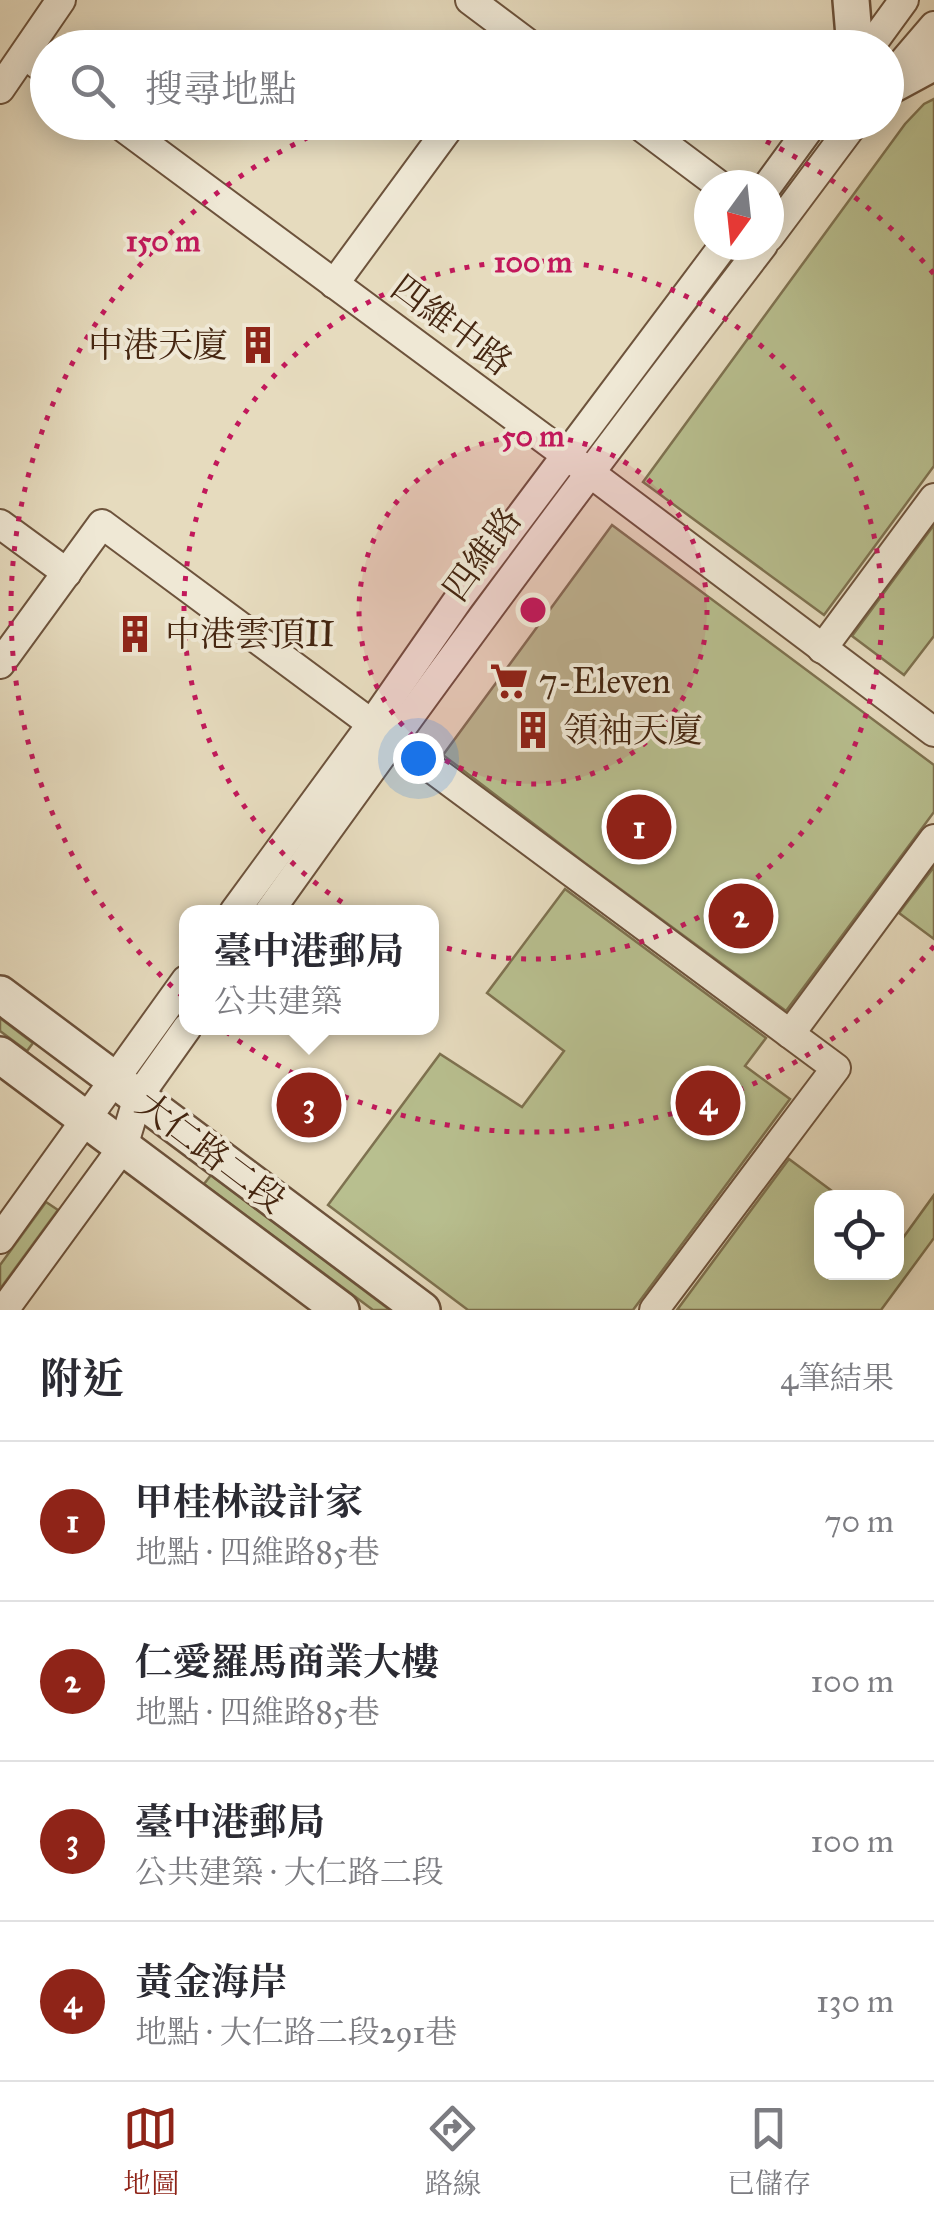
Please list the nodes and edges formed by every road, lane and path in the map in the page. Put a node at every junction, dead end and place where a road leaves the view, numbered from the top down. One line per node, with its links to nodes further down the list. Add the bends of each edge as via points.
1 (61, 0): 6 (street)
2 (470, 0): 7 (street)
3 (851, 0): 8 (street)
4 (904, 0): 9 (street)
5 (934, 26): 11 (street)
6 (39, 30)
7 (504, 30)
8 (854, 30)
9 (882, 30)
10 (934, 62): 13 (street)
11 (904, 63)
12 (30, 67): 14 (street)
13 (904, 76)
14 (0, 89)
15 (140, 140): 25 (street, 四維中路)
16 (441, 140): 25 (street)
17 (659, 140): 20 (street)
18 (801, 140): 21 (street)
19 (839, 140): 22 (street)
20 (699, 170)
21 (779, 170)
22 (784, 203)
23 (713, 260): 26 (street, 四維路)
24 (751, 260): 27 (street, 四維路)
25 (334, 284): 26 (street, 四維中路)
26 (565, 456): 27 (street, 四維中路); 33 (street, 四維路, via 460,597)
27 (589, 472): 31 (street, 四維中路); 33 (street, 四維路)
28 (934, 498): 31 (street)
29 (0, 524): 30 (street)
30 (66, 573): 32 (street); 33 (street, via 102,524)
31 (822, 649): 34 (street, 四維中路)
32 (0, 664)
33 (382, 732): 36 (street, 四維路); 37 (street, 四維路); 40 (street)
34 (934, 732)
35 (934, 839): 40 (street)
36 (240, 905)
37 (273, 905)
38 (179, 993): 43 (street)
39 (0, 994): 43 (street, 大仁路二段)
40 (790, 1034): 50 (street, via 836,1068)
41 (180, 1035): 43 (street)
42 (0, 1055): 44 (street, 大仁路二段)
43 (126, 1089): 44 (street); 45 (street); 49 (street, 大仁路二段)
44 (86, 1120): 45 (street, 大仁路二段); 46 (street)
45 (123, 1147): 47 (street); 48 (street, 大仁路二段)
46 (0, 1238)
47 (4, 1310)
48 (340, 1310)
49 (422, 1310)
50 (654, 1310)

